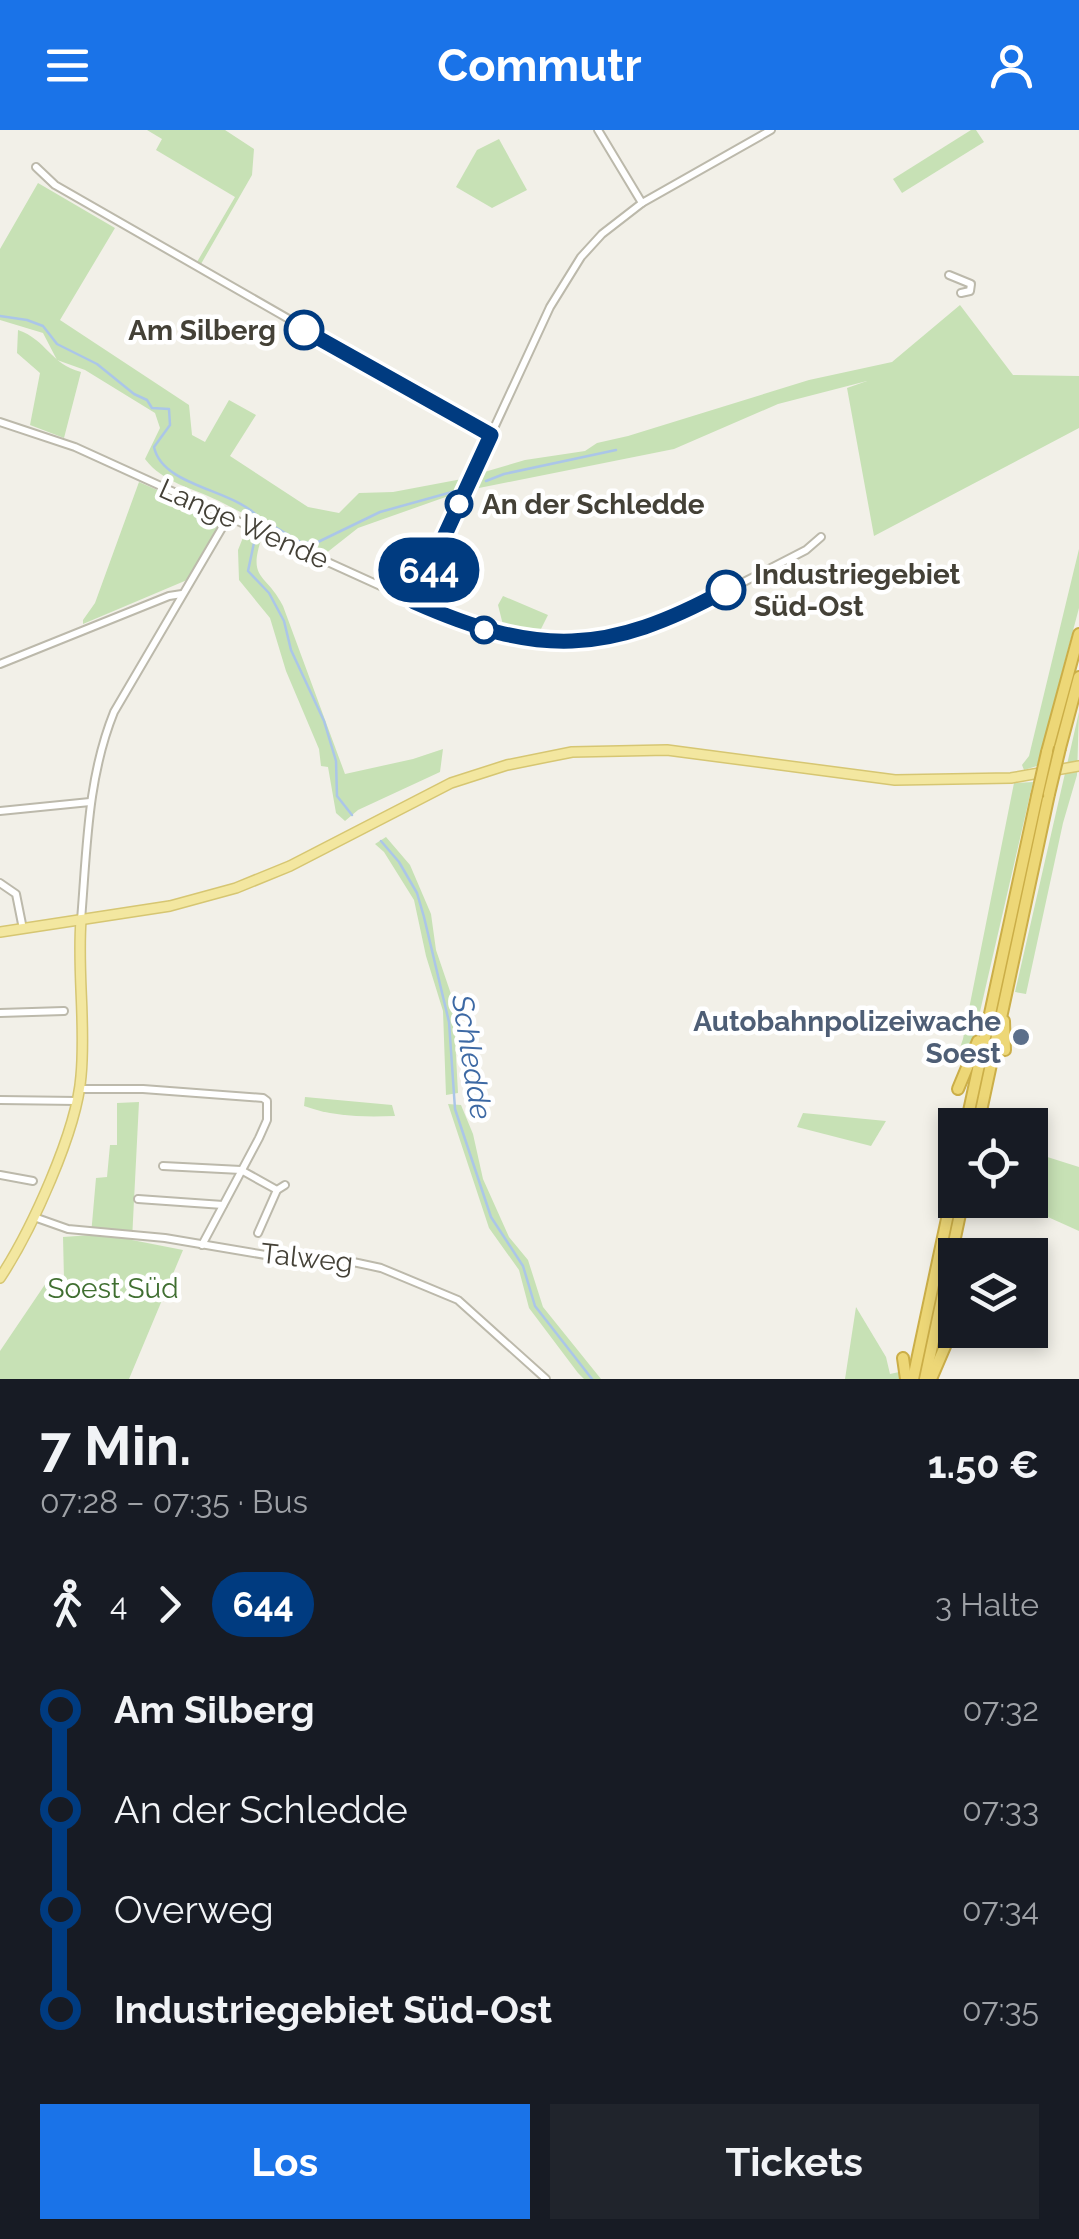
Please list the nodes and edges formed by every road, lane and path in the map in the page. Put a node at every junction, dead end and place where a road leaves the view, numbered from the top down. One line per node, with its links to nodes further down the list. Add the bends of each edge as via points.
1 (598, 130): 4 (street)
2 (770, 130): 4 (street)
3 (36, 167): 8 (street, via 55,185)
4 (642, 203): 8 (street, via 572,269)
5 (949, 275): 6 (street, via 970,284)
6 (961, 293)
7 (0, 422): 9 (street, Lange Wende, via 75,446)
8 (491, 435): 12 (street)
9 (229, 516): 11 (street); 12 (street, Lange Wende)
10 (821, 537): 12 (street, Lange Wende, via 693,608 608,638 518,639)
11 (183, 594): 14 (street); 18 (street, via 114,712)
12 (414, 602)
13 (1079, 634): 17 (highway, bridge, via 1047,752)
14 (0, 664)
15 (1079, 677): 17 (highway, bridge)
16 (1079, 766): 21 (main road, via 1011,778 896,780 668,750 572,752 452,783 236,888)
17 (1043, 795): 26 (highway)
18 (90, 802): 19 (street); 21 (street)
19 (0, 810)
20 (0, 883): 22 (street, via 16,894)
21 (81, 920): 22 (main road); 28 (main road)
22 (24, 929): 23 (main road)
23 (0, 932)
24 (64, 1011): 25 (street)
25 (0, 1013)
26 (998, 1014): 27 (highway); 29 (highway); 32 (highway); 33 (highway)
27 (1005, 1050)
28 (80, 1089): 31 (main road); 35 (street, via 263,1098 267,1120)
29 (958, 1089)
30 (0, 1100): 31 (street)
31 (78, 1101): 40 (main road)
32 (971, 1108)
33 (981, 1108)
34 (163, 1166): 35 (street)
35 (241, 1170): 39 (street); 43 (street, via 281,1188)
36 (0, 1176): 37 (street)
37 (34, 1181)
38 (138, 1199): 39 (street)
39 (223, 1205): 44 (street)
40 (34, 1217): 44 (street, Talweg, via 68,1229); 45 (main road)
41 (947, 1218): 49 (highway)
42 (959, 1218): 50 (highway)
43 (258, 1233)
44 (202, 1245): 48 (street, Talweg, via 367,1264 433,1288 471,1310)
45 (2, 1271)
46 (943, 1348): 50 (highway)
47 (904, 1358): 49 (highway)
48 (546, 1379)
49 (910, 1379)
50 (928, 1379)

